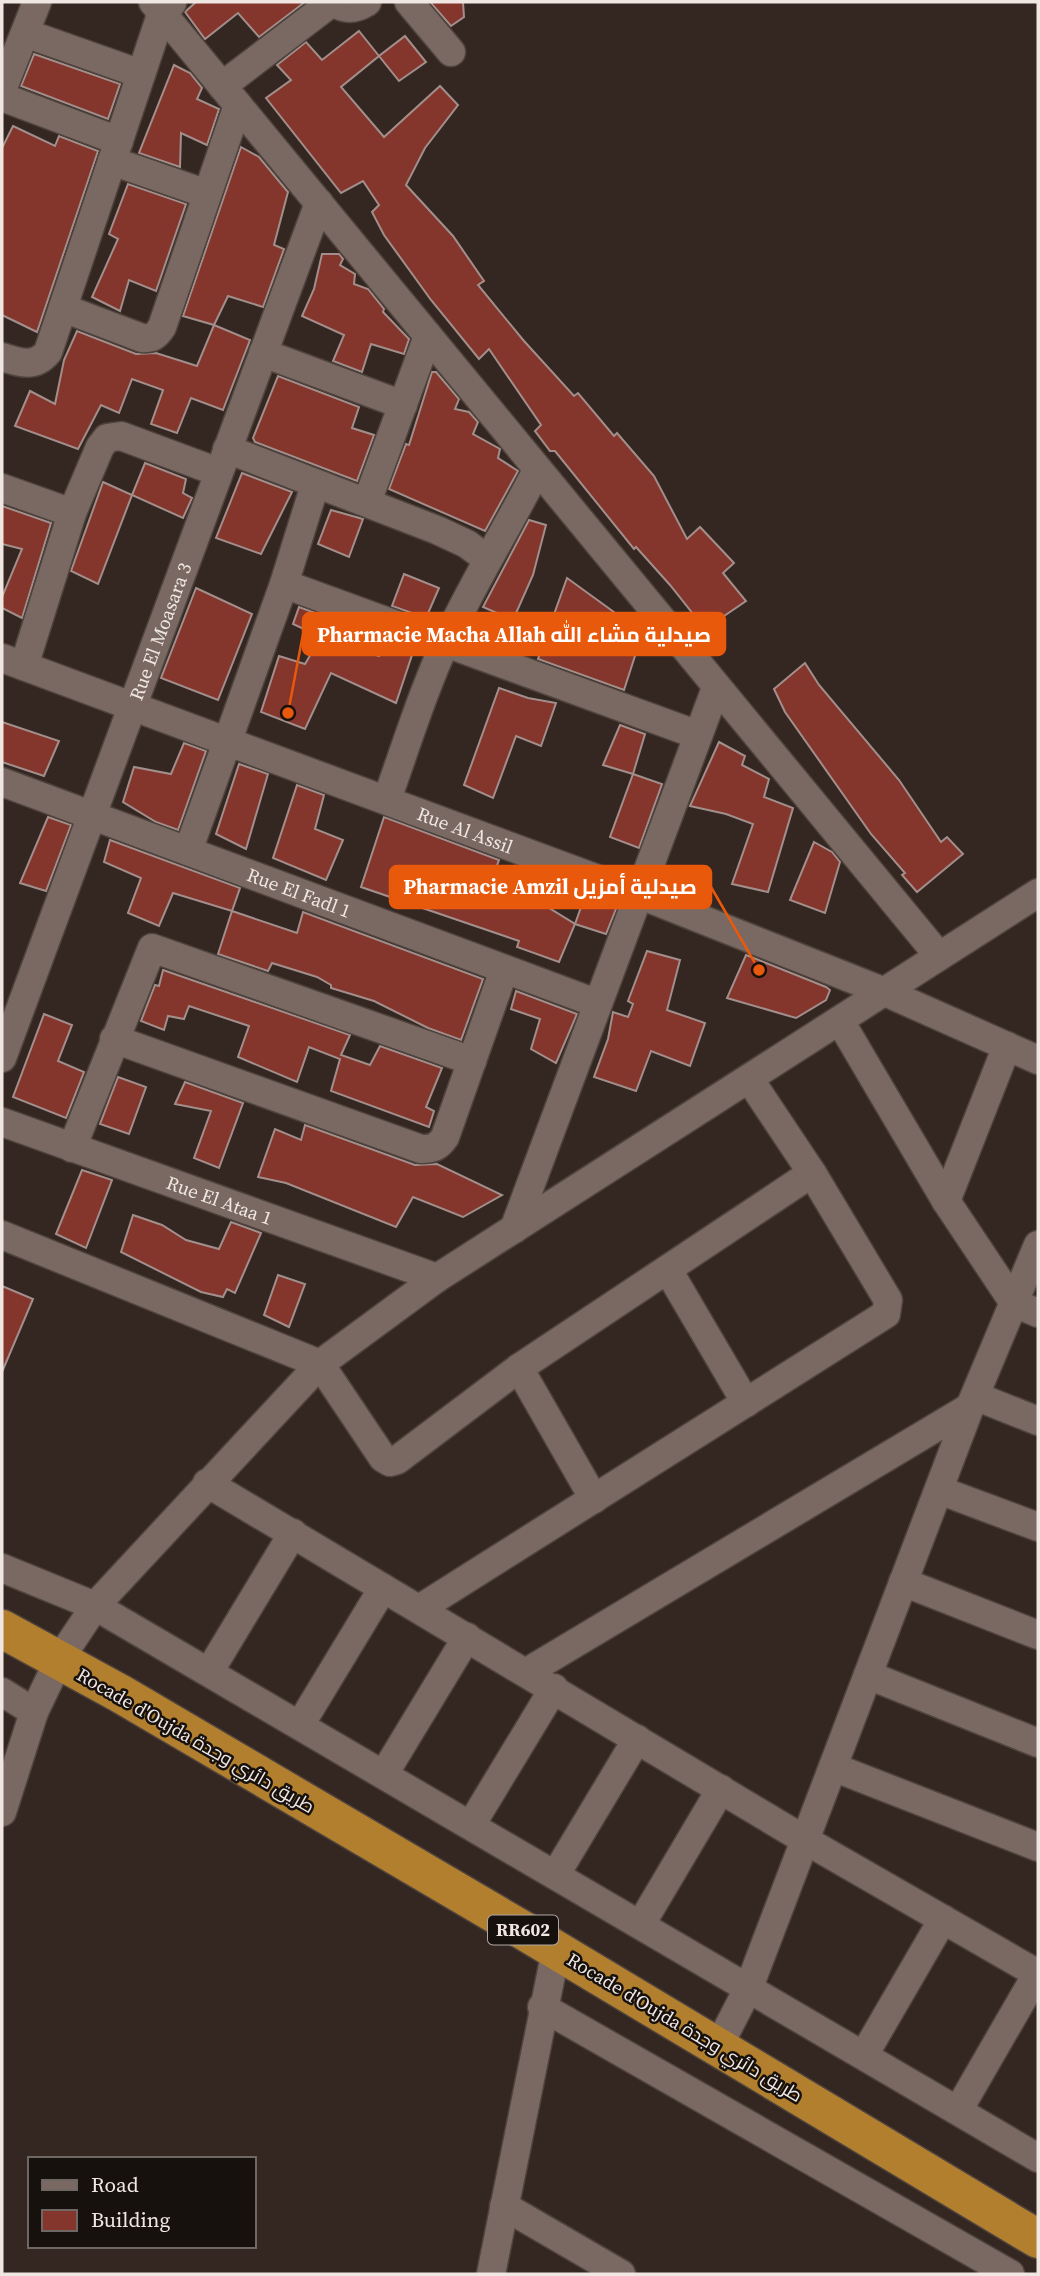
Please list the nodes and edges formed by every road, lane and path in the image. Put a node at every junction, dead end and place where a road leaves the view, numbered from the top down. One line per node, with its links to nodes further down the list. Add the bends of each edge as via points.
1 (37, 2): 6 (street)
2 (332, 2): 3 (street, via 346,9); 10 (street)
3 (367, 2)
4 (409, 2): 7 (street)
5 (163, 5): 8 (street); 10 (street)
6 (13, 48): 8 (street); 9 (street)
7 (451, 52)
8 (141, 74): 12 (street)
9 (2, 90)
10 (230, 95): 13 (street); 14 (street)
11 (2, 97): 12 (street)
12 (115, 151): 13 (street); 15 (street)
13 (207, 194): 15 (street, via 157,335 142,338)
14 (319, 203): 16 (street); 17 (street, Rue El Moasara 3)
15 (63, 308): 18 (street, via 43,358 24,364)
16 (428, 336): 19 (street); 21 (street)
17 (264, 353): 19 (street); 20 (street, Rue El Moasara 3)
18 (2, 357)
19 (403, 405): 24 (street)
20 (222, 461): 22 (street); 25 (street, via 112,435 100,447); 31 (street, Rue El Moasara 3)
21 (537, 470): 26 (street); 30 (street)
22 (315, 485): 24 (street); 27 (street)
23 (2, 488): 25 (street)
24 (367, 502): 26 (street, via 467,544)
25 (72, 513): 29 (street)
26 (487, 559): 28 (street)
27 (284, 584): 28 (street); 33 (street)
28 (446, 641): 32 (street); 35 (street)
29 (13, 662): 31 (street, Rue Al Assil)
30 (716, 688): 32 (street); 40 (street)
31 (132, 707): 33 (street, Rue Al Assil); 36 (street, Rue El Moasara 3)
32 (698, 735): 39 (street)
33 (227, 742): 35 (street, Rue Al Assil); 37 (street)
34 (3, 785): 36 (street, Rue El Fadl 1)
35 (387, 799): 39 (street, Rue Al Assil)
36 (92, 816): 37 (street, Rue El Fadl 1); 48 (street, Rue El Moasara 3)
37 (188, 851): 41 (street, Rue El Fadl 1)
38 (1038, 893): 40 (street)
39 (638, 894): 42 (street, Rue Al Assil); 43 (street)
40 (939, 956): 42 (street)
41 (504, 970): 43 (street, Rue El Fadl 1); 49 (street)
42 (885, 992): 44 (street); 46 (street, Rue Al Assil)
43 (596, 1003): 55 (street)
44 (840, 1021): 50 (street); 54 (street)
45 (114, 1039): 49 (street, via 421,1149 440,1145 445,1137); 49 (street, via 148,951 158,948); 52 (street)
46 (1007, 1046): 47 (street, Rue Al Assil); 54 (street)
47 (1037, 1057)
48 (2, 1058)
49 (472, 1060)
50 (750, 1080): 53 (street); 55 (street)
51 (2, 1122): 52 (street, Rue El Ataa 1)
52 (72, 1147): 59 (street, Rue El Ataa 1)
53 (812, 1174): 58 (street); 64 (street, via 888,1300 888,1309 880,1319)
54 (946, 1201): 60 (street)
55 (514, 1229): 59 (street)
56 (2, 1235): 61 (street)
57 (1038, 1245): 60 (street)
58 (668, 1270): 62 (street); 64 (street)
59 (437, 1278): 61 (street)
60 (1026, 1308): 63 (street)
61 (320, 1364): 62 (street, via 390,1462); 66 (street)
62 (519, 1368): 68 (street)
63 (973, 1401): 65 (street); 67 (street); 82 (street)
64 (746, 1403): 68 (street)
65 (1038, 1421)
66 (207, 1483): 70 (street); 75 (street)
67 (939, 1490): 69 (street); 72 (street)
68 (594, 1499): 76 (street)
69 (1038, 1527)
70 (293, 1533): 73 (street); 81 (street)
71 (2, 1568): 75 (street)
72 (904, 1582): 78 (street); 83 (street)
73 (383, 1588): 76 (street); 87 (street)
74 (2, 1604): 80 (highway, Rocade d'Oujda طريق دائري وجدة / RR602)
75 (94, 1606): 80 (street); 81 (street)
76 (419, 1609): 79 (street)
77 (2, 1629): 80 (highway, Rocade d'Oujda طريق دائري وجدة / RR602)
78 (1038, 1635)
79 (467, 1637): 82 (street); 91 (street)
80 (66, 1649): 86 (street); 100 (highway, Rocade d'Oujda طريق دائري وجدة / RR602); 104 (highway, Rocade d'Oujda طريق دائري وجدة / RR602)
81 (209, 1672): 87 (street)
82 (527, 1672): 84 (street)
83 (868, 1675): 89 (street); 90 (street)
84 (554, 1688): 88 (street); 94 (street)
85 (2, 1692): 86 (street)
86 (34, 1712): 93 (street)
87 (300, 1725): 91 (street)
88 (637, 1739): 92 (street); 97 (street)
89 (1038, 1744)
90 (833, 1767): 95 (street); 96 (street)
91 (384, 1774): 94 (street)
92 (721, 1789): 95 (street); 99 (street)
93 (2, 1812)
94 (471, 1825): 97 (street)
95 (805, 1840): 98 (street); 102 (street)
96 (1038, 1847)
97 (556, 1874): 99 (street)
98 (943, 1919): 101 (street); 105 (street)
99 (641, 1924): 102 (street)
100 (556, 1950): 103 (street); 104 (highway, Rocade d'Oujda طريق دائري وجدة / RR602)
101 (1038, 1974): 106 (street)
102 (750, 1987): 104 (street); 105 (street)
103 (542, 2007): 108 (street); 111 (street)
104 (724, 2036): 109 (highway, Rocade d'Oujda طريق دائري وجدة / RR602); 110 (highway, Rocade d'Oujda طريق دائري وجدة / RR602)
105 (864, 2055): 106 (street)
106 (959, 2109): 107 (street)
107 (1038, 2158)
108 (504, 2206): 112 (street); 113 (street)
109 (1038, 2210)
110 (1038, 2239)
111 (979, 2266): 114 (street)
112 (491, 2274)
113 (621, 2274)
114 (1010, 2274)

